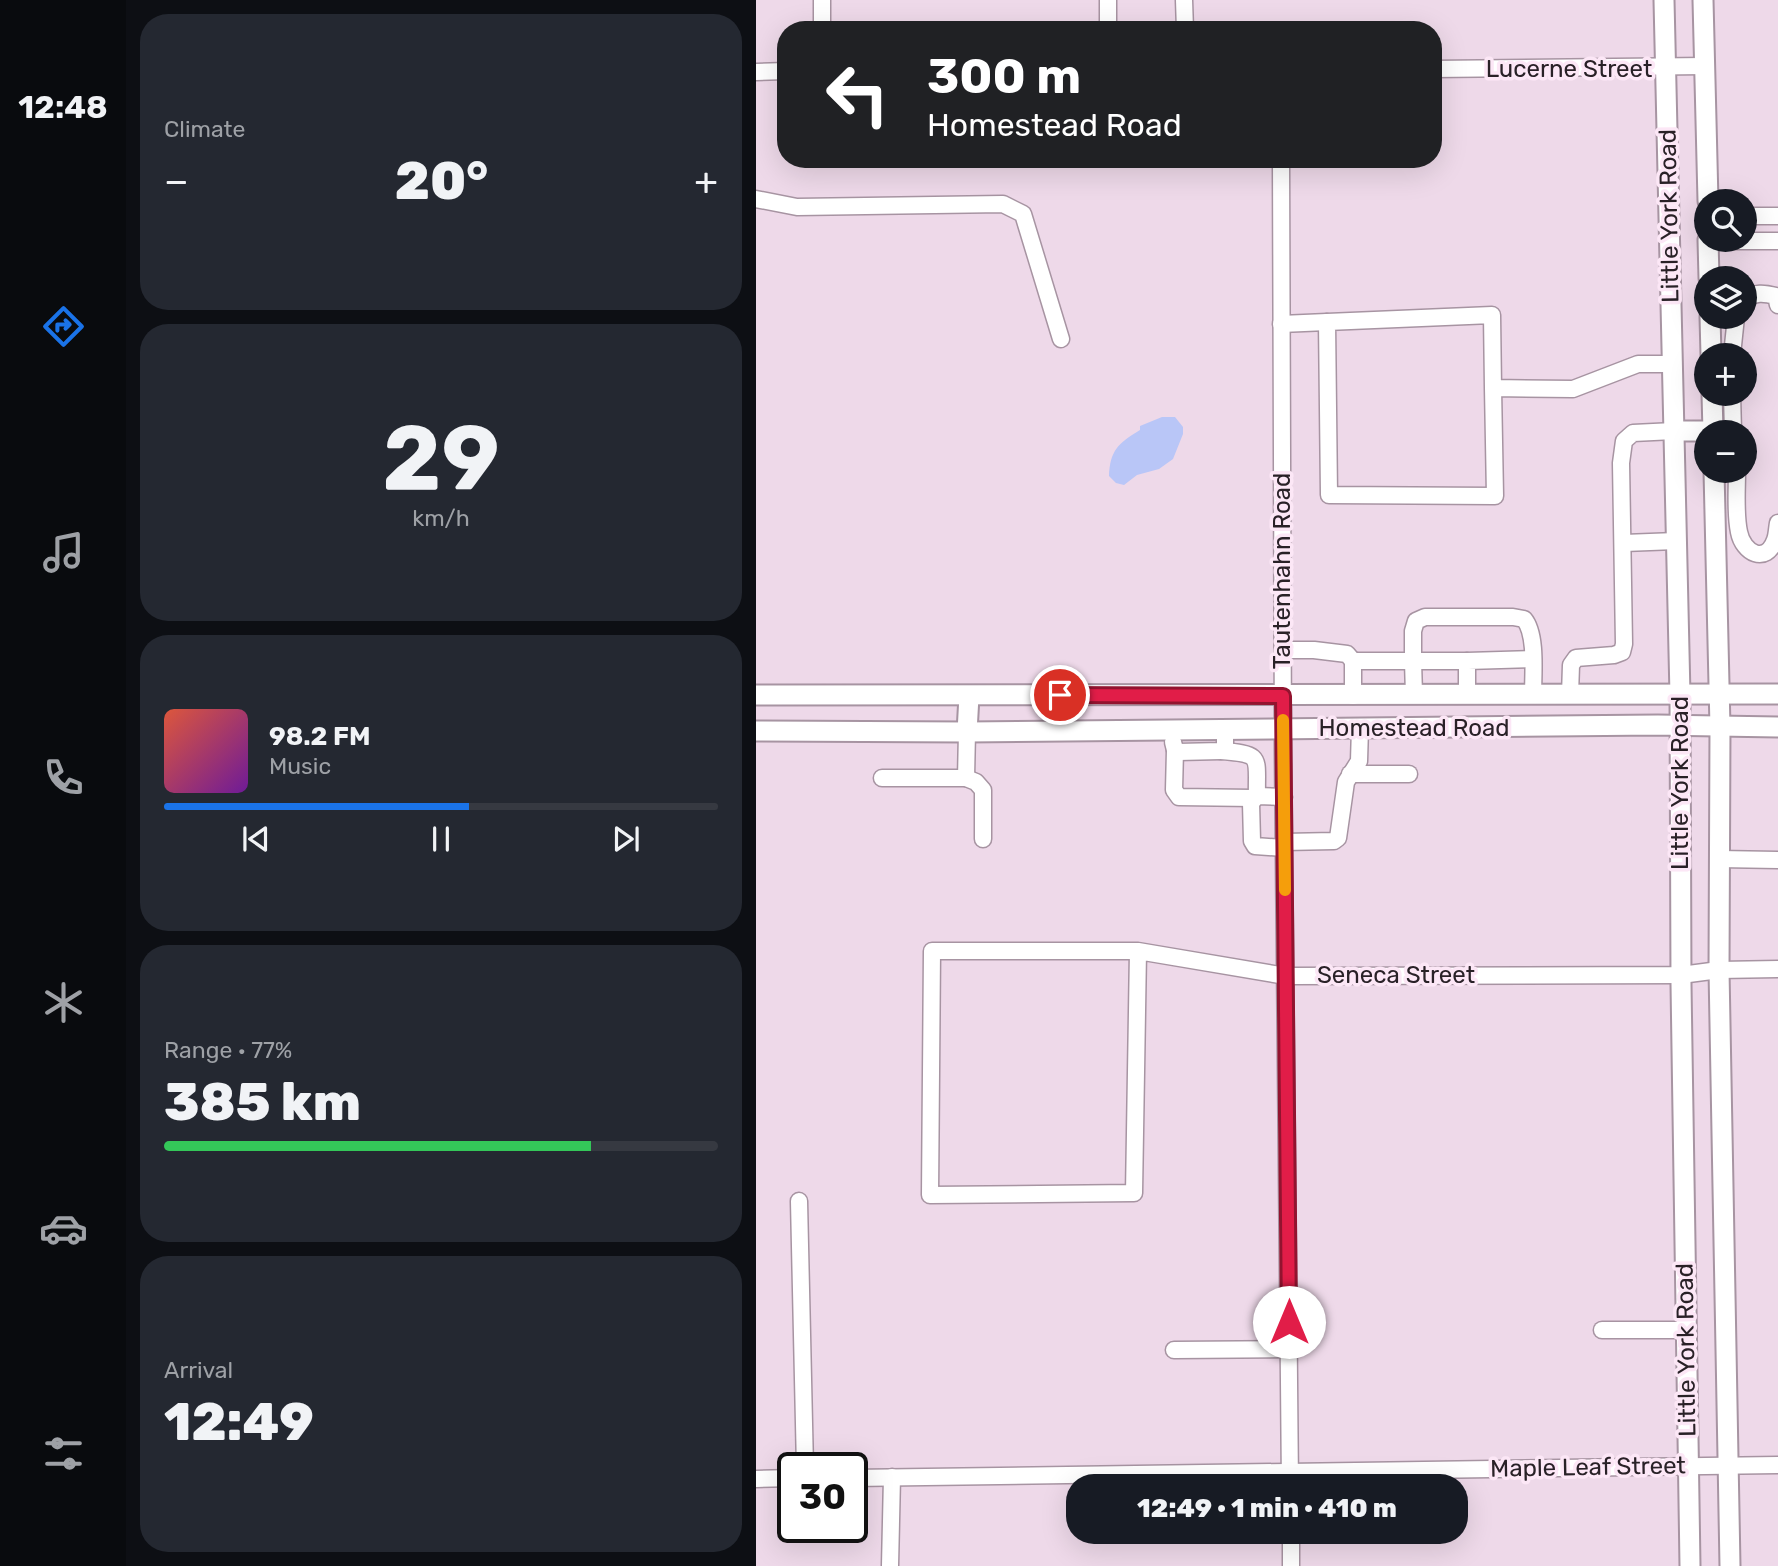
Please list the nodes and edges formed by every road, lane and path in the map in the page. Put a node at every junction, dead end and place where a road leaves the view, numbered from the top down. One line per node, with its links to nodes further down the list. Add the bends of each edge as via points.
1 (822, 0): 6 (street)
2 (1108, 0): 7 (street)
3 (1184, 0): 8 (street)
4 (1664, 0): 10 (main road, Little York Road)
5 (1703, 0): 9 (main road, Little York Road)
6 (822, 21)
7 (1108, 21)
8 (1185, 21)
9 (1704, 66): 10 (street, Lucerne Street); 15 (main road, Little York Road)
10 (1665, 68): 11 (street, Lucerne Street); 26 (main road, Little York Road)
11 (1442, 69)
12 (756, 72): 13 (street)
13 (777, 72)
14 (1281, 168): 24 (street, Tautenhahn Road)
15 (1708, 189)
16 (756, 199): 25 (street, via 797,207 1003,204 1023,215)
17 (1757, 216): 18 (street)
18 (1778, 216)
19 (1757, 241): 20 (street)
20 (1778, 241)
21 (1757, 294): 22 (street, via 1776,296)
22 (1778, 305)
23 (1327, 322): 24 (street); 27 (street, via 1492,316); 27 (street, via 1329,495 1495,496)
24 (1282, 324): 37 (street, Tautenhahn Road)
25 (1061, 339)
26 (1672, 364): 27 (street, via 1638,364 1573,389); 28 (main road, Little York Road)
27 (1493, 388)
28 (1674, 431): 29 (main road); 33 (main road, Little York Road); 34 (street, via 1633,433 1624,441)
29 (1694, 432)
30 (1714, 483): 49 (main road, Little York Road)
31 (1737, 483): 35 (street, via 1742,542 1749,552 1760,555)
32 (1778, 523): 35 (street)
33 (1676, 541): 34 (street); 48 (main road, Little York Road)
34 (1624, 543): 47 (street, via 1623,649 1576,657 1571,665)
35 (1772, 545): 36 (street)
36 (1778, 564)
37 (1283, 650): 39 (street, via 1341,652); 51 (street, Tautenhahn Road)
38 (1533, 659): 40 (street, via 1529,625 1524,619 1424,617 1416,621 1413,631); 41 (street); 46 (street)
39 (1353, 661): 40 (street); 52 (street)
40 (1413, 661): 41 (street); 44 (street)
41 (1467, 661): 45 (street)
42 (1778, 694): 49 (main road, Homestead Road)
43 (756, 695): 50 (main road, Homestead Road)
44 (1414, 695): 45 (main road, Homestead Road); 52 (main road, Homestead Road)
45 (1467, 695): 46 (main road, Homestead Road)
46 (1534, 695): 47 (main road, Homestead Road)
47 (1570, 695): 48 (main road, Homestead Road)
48 (1680, 695): 49 (main road, Homestead Road); 53 (main road, Little York Road)
49 (1719, 695): 54 (main road, Little York Road)
50 (969, 696): 51 (main road, Homestead Road); 61 (main road)
51 (1283, 696): 52 (main road, Homestead Road); 56 (street, Tautenhahn Road)
52 (1353, 696)
53 (1679, 725): 54 (main road, Homestead Road); 57 (main road, Homestead Road); 77 (main road, Little York Road)
54 (1720, 727): 55 (main road, Homestead Road); 72 (main road, Little York Road)
55 (1778, 727)
56 (1283, 728): 57 (main road, Homestead Road); 59 (main road, Homestead Road); 69 (street, Tautenhahn Road)
57 (1360, 728): 64 (street, via 1359,761)
58 (1173, 729): 59 (main road, Homestead Road); 61 (main road, Homestead Road); 62 (street)
59 (1225, 729): 63 (street)
60 (756, 731): 61 (main road, Homestead Road)
61 (967, 732): 67 (street)
62 (1175, 750): 63 (street); 68 (street, via 1174,790 1179,797)
63 (1222, 751): 68 (street, via 1254,757)
64 (1350, 774): 65 (street); 71 (street, via 1338,838)
65 (1409, 774)
66 (882, 778): 67 (street)
67 (967, 778): 70 (street, via 983,790)
68 (1255, 797): 69 (street); 71 (street, via 1251,803 1252,841 1259,847)
69 (1284, 797): 71 (street, Tautenhahn Road)
70 (983, 839)
71 (1284, 845): 78 (street, Tautenhahn Road)
72 (1719, 859): 73 (street); 76 (main road, Little York Road)
73 (1778, 860)
74 (1138, 951): 74 (street, Seneca Street, via 1134,1193 930,1195 932,951); 78 (street, Seneca Street)
75 (1778, 969): 76 (street, Seneca Street)
76 (1718, 970): 77 (street, Seneca Street); 87 (main road, Little York Road)
77 (1681, 975): 78 (street, Seneca Street); 81 (main road, Little York Road)
78 (1286, 976): 82 (street, Tautenhahn Road)
79 (799, 1200): 84 (street)
80 (1602, 1330): 81 (street)
81 (1686, 1330): 86 (main road, Little York Road)
82 (1289, 1349): 83 (street); 88 (street, Tautenhahn Road)
83 (1174, 1350)
84 (805, 1452)
85 (1778, 1465): 87 (street, Maple Leaf Street)
86 (1688, 1466): 87 (street, Maple Leaf Street); 89 (street, Maple Leaf Street); 98 (main road, Little York Road)
87 (1728, 1466): 99 (main road, Little York Road)
88 (1290, 1474)
89 (1423, 1474)
90 (892, 1477): 91 (street, Maple Leaf Street); 93 (street, Maple Leaf Street); 96 (street)
91 (1066, 1477)
92 (777, 1478): 94 (street)
93 (868, 1478)
94 (756, 1479)
95 (1291, 1544): 97 (street)
96 (890, 1566)
97 (1291, 1566)
98 (1690, 1566)
99 (1730, 1566)

